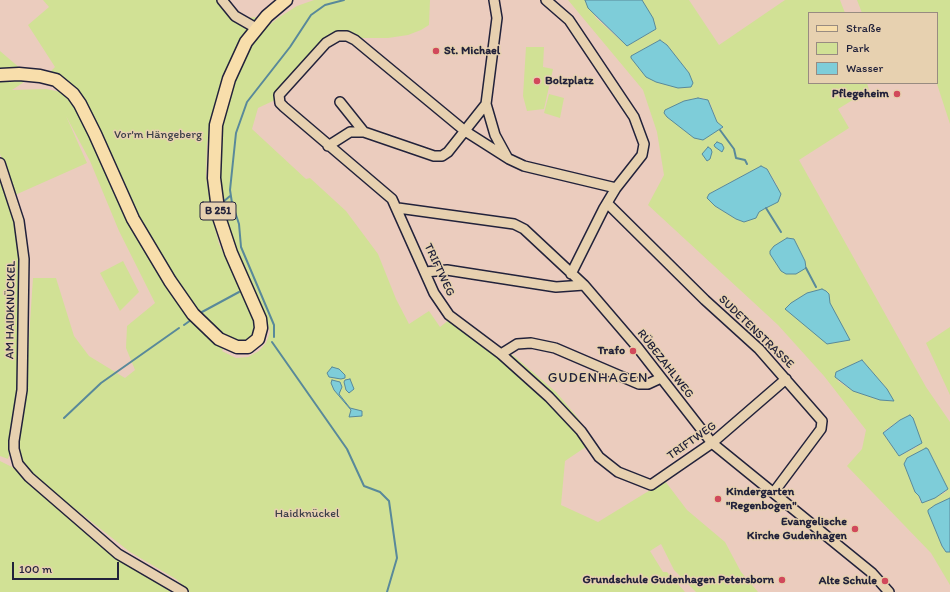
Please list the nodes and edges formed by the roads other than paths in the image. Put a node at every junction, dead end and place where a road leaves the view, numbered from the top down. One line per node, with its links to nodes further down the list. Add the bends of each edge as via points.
1 (222, 0): 5 (street, via 235,16)
2 (286, 0): 5 (main road, B 251)
3 (494, 0): 8 (street, via 497,18)
4 (546, 0): 14 (street, via 569,20 638,126 644,144 642,155)
5 (256, 28): 6 (main road, B 251, via 238,58 225,90 216,125 214,151 215,192 219,217 260,319 258,339 245,348 227,344 211,332 193,314 170,281 133,219 92,128 73,94 63,84 44,77 30,74)
6 (0, 75)
7 (340, 102): 10 (street)
8 (486, 104): 9 (street); 12 (street, via 495,135)
9 (465, 131): 10 (street, via 448,152 439,156); 11 (street, TRIFTWEG, via 355,40 341,36 326,43 279,95 280,103); 12 (street, TRIFTWEG)
10 (364, 132): 11 (street, via 350,132)
11 (328, 146): 16 (street, TRIFTWEG, via 389,196)
12 (509, 159): 14 (street, TRIFTWEG, via 524,166)
13 (0, 163): 25 (street, AM HAIDKNÜCKEL, via 19,221 24,259 22,390 14,441 18,464 29,477 118,554)
14 (616, 188): 15 (street)
15 (607, 203): 18 (street); 22 (street, SUDETENSTRASSE)
16 (398, 208): 17 (street, TRIFTWEG); 18 (street, RÜBEZAHLWEG, via 520,226)
17 (425, 272): 19 (street, via 447,270 556,287); 20 (street, TRIFTWEG, via 434,293 450,317)
18 (572, 274): 19 (street, RÜBEZAHLWEG)
19 (584, 285): 21 (street, RÜBEZAHLWEG)
20 (501, 354): 21 (street, via 517,344 532,343 555,348 639,384 648,384); 23 (street, TRIFTWEG, via 560,407 607,465 626,476 650,485)
21 (661, 378): 23 (street, RÜBEZAHLWEG)
22 (786, 378): 23 (street, TRIFTWEG); 24 (street, SUDETENSTRASSE, via 819,416 822,425)
23 (712, 444): 24 (street, RÜBEZAHLWEG)
24 (774, 492): 26 (street, RÜBEZAHLWEG, via 872,574)
25 (183, 592)
26 (889, 592)

